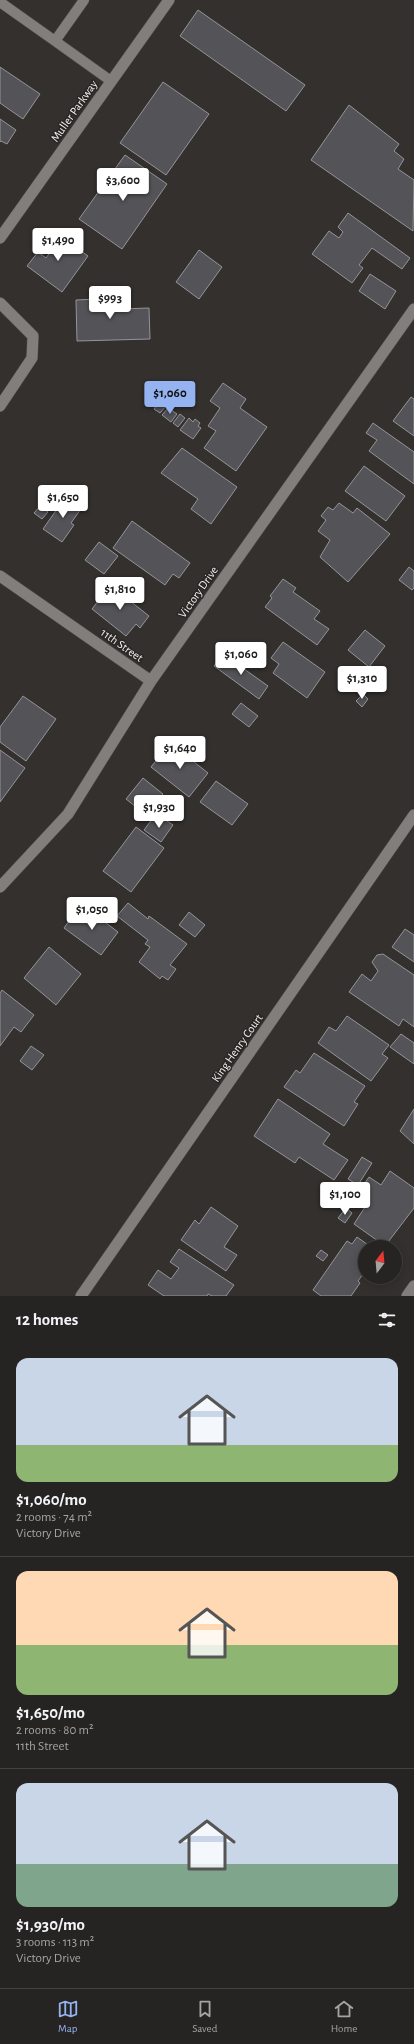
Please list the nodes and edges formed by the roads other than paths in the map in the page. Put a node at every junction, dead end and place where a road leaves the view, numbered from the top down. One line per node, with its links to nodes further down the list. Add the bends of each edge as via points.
1 (84, 0): 4 (lane)
2 (169, 0): 5 (street, Muller Parkway)
3 (0, 2): 4 (lane)
4 (55, 41): 5 (lane)
5 (111, 82): 6 (street, Muller Parkway)
6 (0, 238)
7 (0, 304): 9 (street, via 33,336 32,358)
8 (414, 309): 11 (street, Victory Drive)
9 (0, 406)
10 (0, 576): 11 (street, 11th Street)
11 (151, 681): 13 (street, Victory Drive, via 68,814)
12 (414, 815): 15 (street, King Henry Court)
13 (0, 887)
14 (414, 1286): 16 (street)
15 (81, 1296)
16 (407, 1296)

